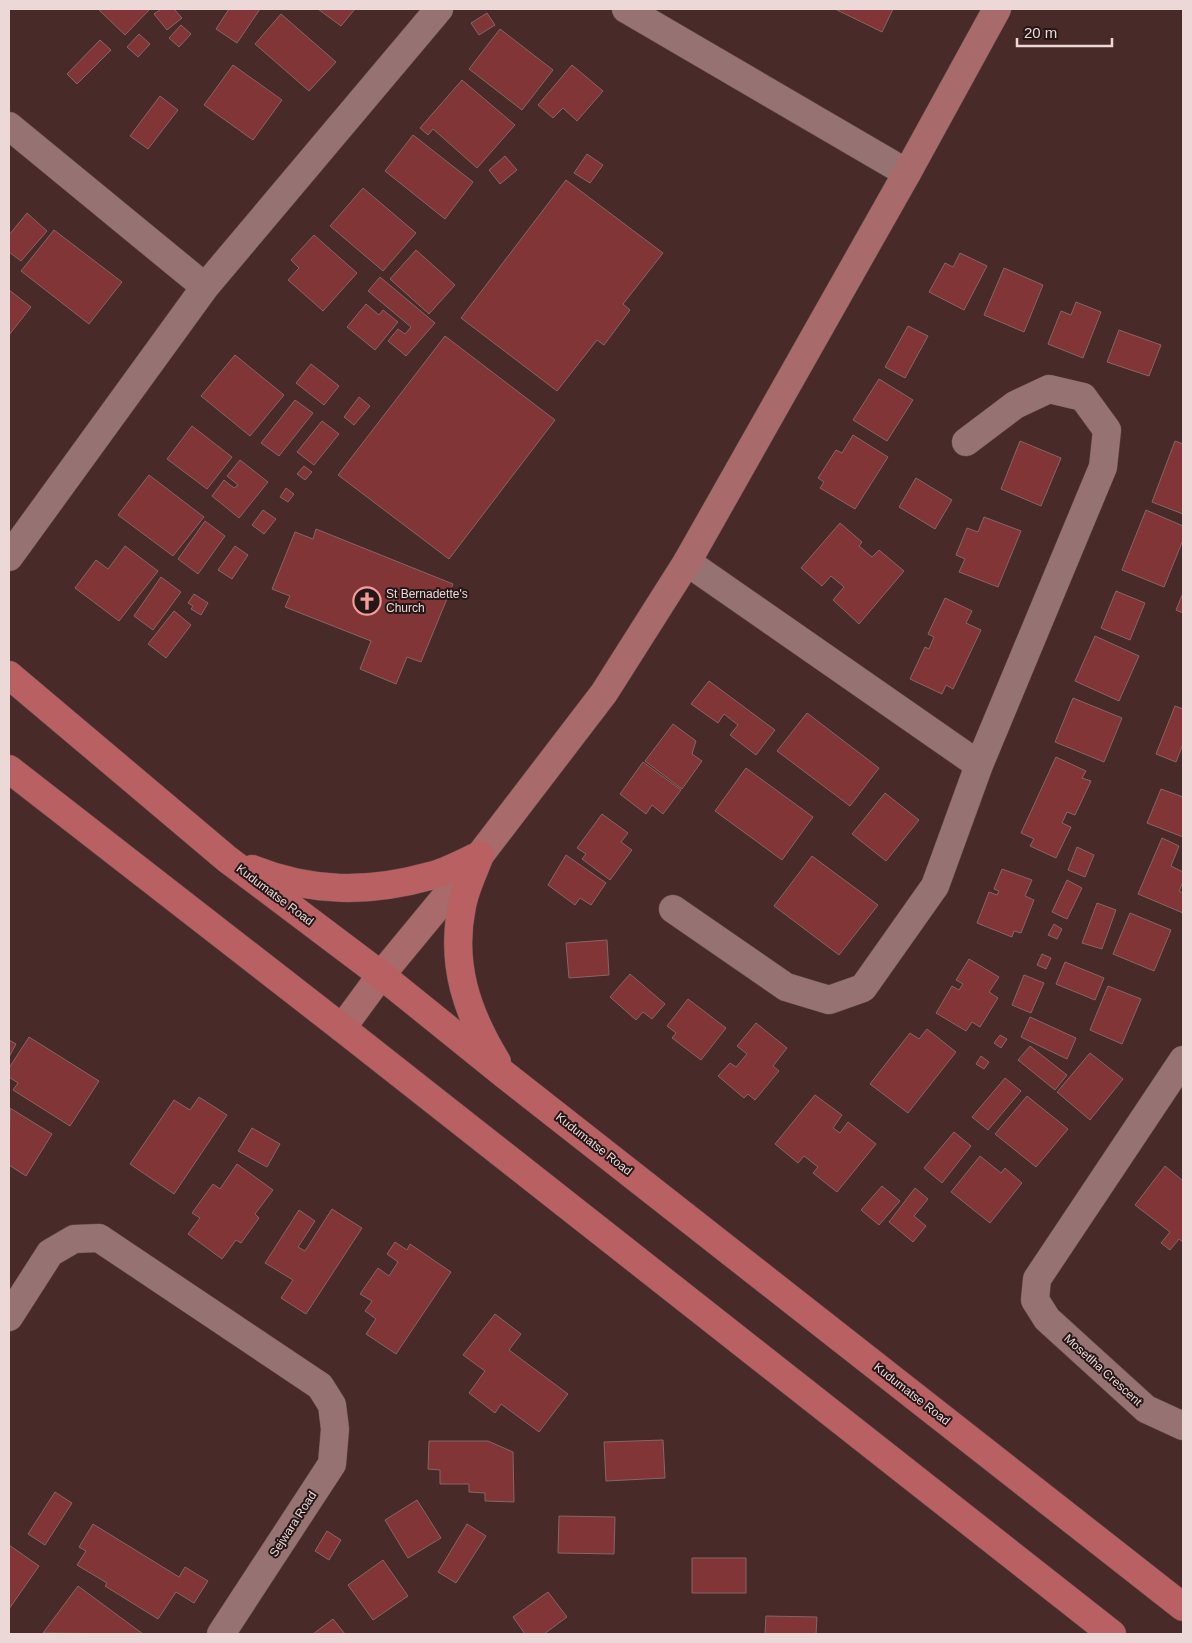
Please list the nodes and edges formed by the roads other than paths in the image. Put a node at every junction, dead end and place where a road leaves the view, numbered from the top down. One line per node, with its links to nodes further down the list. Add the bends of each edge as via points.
1 (439, 9): 6 (street)
2 (626, 9): 5 (street)
3 (997, 9): 5 (street)
4 (9, 126): 6 (street)
5 (907, 173): 9 (street)
6 (205, 287): 8 (street)
7 (966, 442): 11 (street, via 1016,404 1049,389 1083,397 1107,430 1103,467)
8 (9, 557)
9 (686, 562): 11 (street); 13 (street, via 604,693)
10 (9, 675): 14 (main road, Kudumatse Road)
11 (979, 766): 15 (street, via 935,886 863,988 829,1000 786,987)
12 (9, 769): 17 (main road)
13 (480, 855): 14 (main road, via 432,876 380,888 328,889 276,879); 16 (street); 19 (main road, via 462,905 457,949 464,993 483,1038)
14 (227, 859): 16 (main road, Kudumatse Road)
15 (673, 909)
16 (381, 975): 17 (street); 19 (main road, Kudumatse Road)
17 (342, 1028): 24 (main road)
18 (1183, 1060): 21 (street, Mosetlha Crescent, via 1038,1279 1035,1300 1046,1319 1146,1409)
19 (505, 1075): 22 (main road, Kudumatse Road)
20 (9, 1317): 23 (street, Sejwara Road, via 50,1253 74,1239 99,1238 320,1386 332,1405 335,1429 332,1464)
21 (1183, 1426)
22 (1183, 1608)
23 (220, 1634)
24 (1112, 1634)

